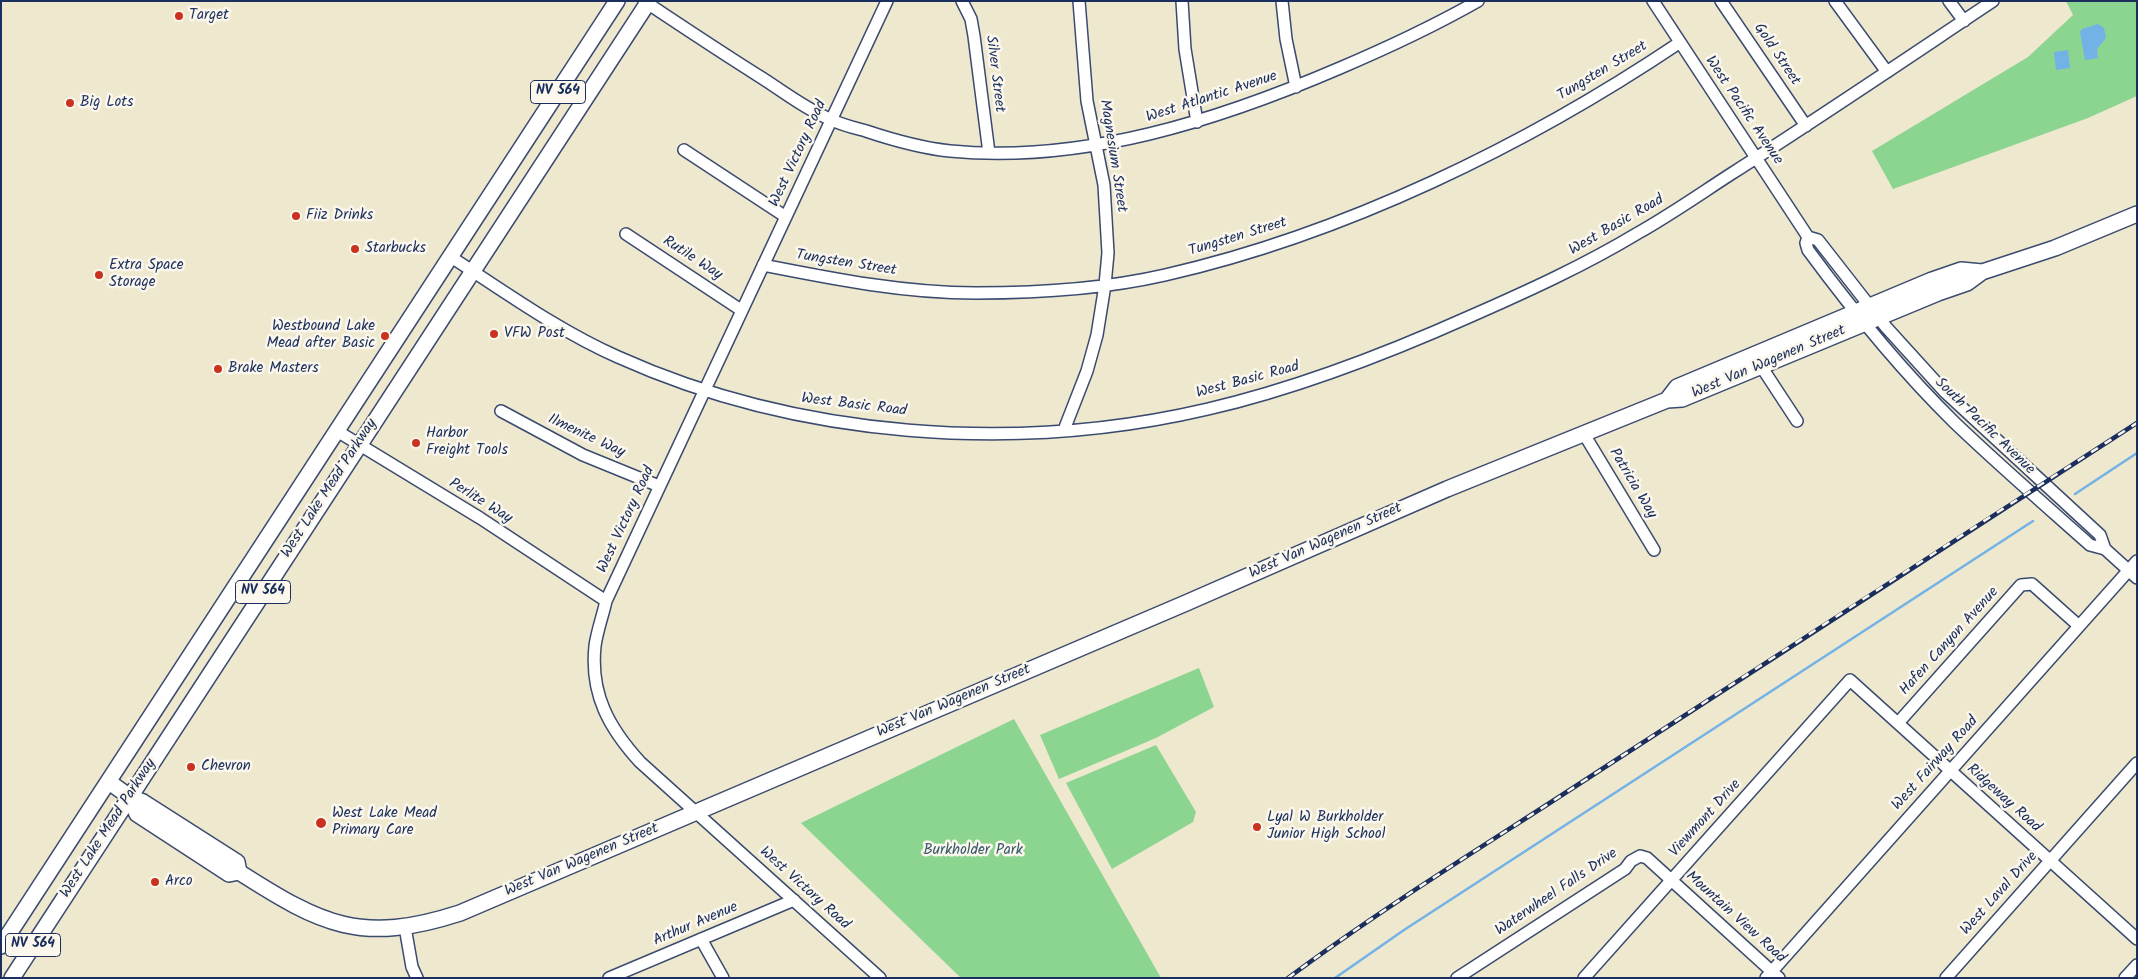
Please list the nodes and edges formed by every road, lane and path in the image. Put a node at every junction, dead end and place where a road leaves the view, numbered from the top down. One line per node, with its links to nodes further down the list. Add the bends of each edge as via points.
1 (618, 1): 28 (main road, West Lake Mead Parkway / NV 564)
2 (886, 1): 18 (street, West Victory Road)
3 (962, 1): 23 (street, Silver Street, via 971,19)
4 (1079, 1): 21 (street, Magnesium Street, via 1088,102)
5 (1182, 1): 19 (street, via 1185,49)
6 (1282, 1): 17 (street)
7 (1478, 1): 17 (street, West Atlantic Avenue, via 1378,52)
8 (1652, 1): 15 (street, West Pacific Avenue)
9 (1721, 1): 20 (street, Gold Street)
10 (1835, 1): 16 (street)
11 (1949, 1): 14 (street)
12 (1993, 1): 14 (street, West Basic Road)
13 (647, 2): 18 (street, West Atlantic Avenue); 30 (main road, West Lake Mead Parkway / NV 564)
14 (1964, 21): 16 (street, West Basic Road)
15 (1679, 43): 24 (street, West Pacific Avenue); 31 (street, Tungsten Street, via 1536,130 1435,180 1341,220 1243,255 1164,275)
16 (1887, 72): 20 (street, West Basic Road)
17 (1296, 87): 19 (street, West Atlantic Avenue)
18 (831, 120): 23 (street, West Atlantic Avenue, via 896,140 948,150); 26 (street, West Victory Road)
19 (1197, 122): 21 (street, West Atlantic Avenue)
20 (1806, 126): 24 (street, West Basic Road)
21 (1096, 145): 23 (street, West Atlantic Avenue); 31 (street, Magnesium Street, via 1107,221)
22 (684, 150): 26 (street)
23 (989, 152)
24 (1756, 158): 33 (street, West Pacific Avenue, via 1808,237 1818,240); 38 (street, West Basic Road, via 1636,234 1539,286 1430,335 1288,388 1205,410)
25 (2137, 214): 33 (main road, West Van Wagenen Street, via 2055,248 1982,272 1961,270)
26 (786, 217): 29 (street, West Victory Road)
27 (626, 234): 32 (street, Rutile Way)
28 (451, 257): 30 (street, West Basic Road); 39 (main road, West Lake Mead Parkway / NV 564)
29 (763, 265): 31 (street, Tungsten Street, via 855,283 919,290 1037,291); 32 (street, West Victory Road)
30 (472, 271): 35 (street, West Basic Road, via 594,347); 41 (main road, West Lake Mead Parkway / NV 564)
31 (1105, 285): 38 (street, Magnesium Street, via 1087,372)
32 (741, 310): 35 (street, West Victory Road)
33 (1866, 315): 34 (main road, West Van Wagenen Street); 45 (street, South Pacific Avenue, via 1965,412 2100,535 2105,549)
34 (1758, 360): 37 (street); 40 (main road, West Van Wagenen Street, via 1682,399 1667,400)
35 (704, 391): 38 (street, West Basic Road, via 780,412 853,424 952,433); 42 (street, West Victory Road)
36 (501, 411): 42 (street, Ilmenite Way, via 583,455)
37 (1797, 422)
38 (1064, 430)
39 (337, 431): 41 (street, Perlite Way); 52 (main road, West Lake Mead Parkway / NV 564)
40 (1584, 434): 43 (street, Patricia Way); 54 (main road, West Van Wagenen Street, via 1446,489)
41 (359, 445): 46 (street, Perlite Way, via 480,518); 53 (main road, West Lake Mead Parkway / NV 564)
42 (660, 486): 46 (street, West Victory Road)
43 (1654, 550)
44 (2137, 561): 45 (street, West Fairway Road)
45 (2133, 574): 47 (street, West Fairway Road)
46 (606, 601): 54 (street, West Victory Road, via 595,646 595,673 604,714 628,749)
47 (2079, 626): 49 (street, Hafen Canyon Avenue, via 2036,587 2027,583); 51 (street, West Fairway Road)
48 (1850, 680): 49 (street, Ridgeway Road); 56 (street, Viewmont Drive)
49 (1898, 723): 51 (street, Ridgeway Road)
50 (2137, 763): 55 (street, West Laval Drive)
51 (1950, 771): 55 (street, Ridgeway Road); 63 (street, West Fairway Road)
52 (108, 782): 53 (main road, West Van Wagenen Street); 61 (main road, West Lake Mead Parkway / NV 564)
53 (130, 797): 58 (main road, West Van Wagenen Street, via 137,814 229,874 239,872 295,907 324,920 364,928); 64 (main road, West Lake Mead Parkway / NV 564)
54 (696, 813): 57 (street, West Victory Road); 58 (main road, West Van Wagenen Street, via 460,912)
55 (2050, 861): 60 (street, Ridgeway Road); 71 (street, West Laval Drive)
56 (1671, 880): 63 (street, Mountain View Road); 69 (street, Waterwheel Falls Drive, via 1647,858 1640,856); 70 (street, Viewmont Drive)
57 (794, 900): 59 (street, Arthur Avenue); 68 (street, West Victory Road)
58 (404, 927): 65 (street)
59 (701, 939): 66 (street, Arthur Avenue); 67 (street)
60 (2137, 940)
61 (1, 946)
62 (2137, 965): 72 (street)
63 (1772, 975)
64 (12, 978)
65 (417, 978)
66 (609, 978)
67 (724, 978)
68 (880, 978)
69 (1458, 978)
70 (1584, 978)
71 (1946, 978)
72 (2125, 978)

